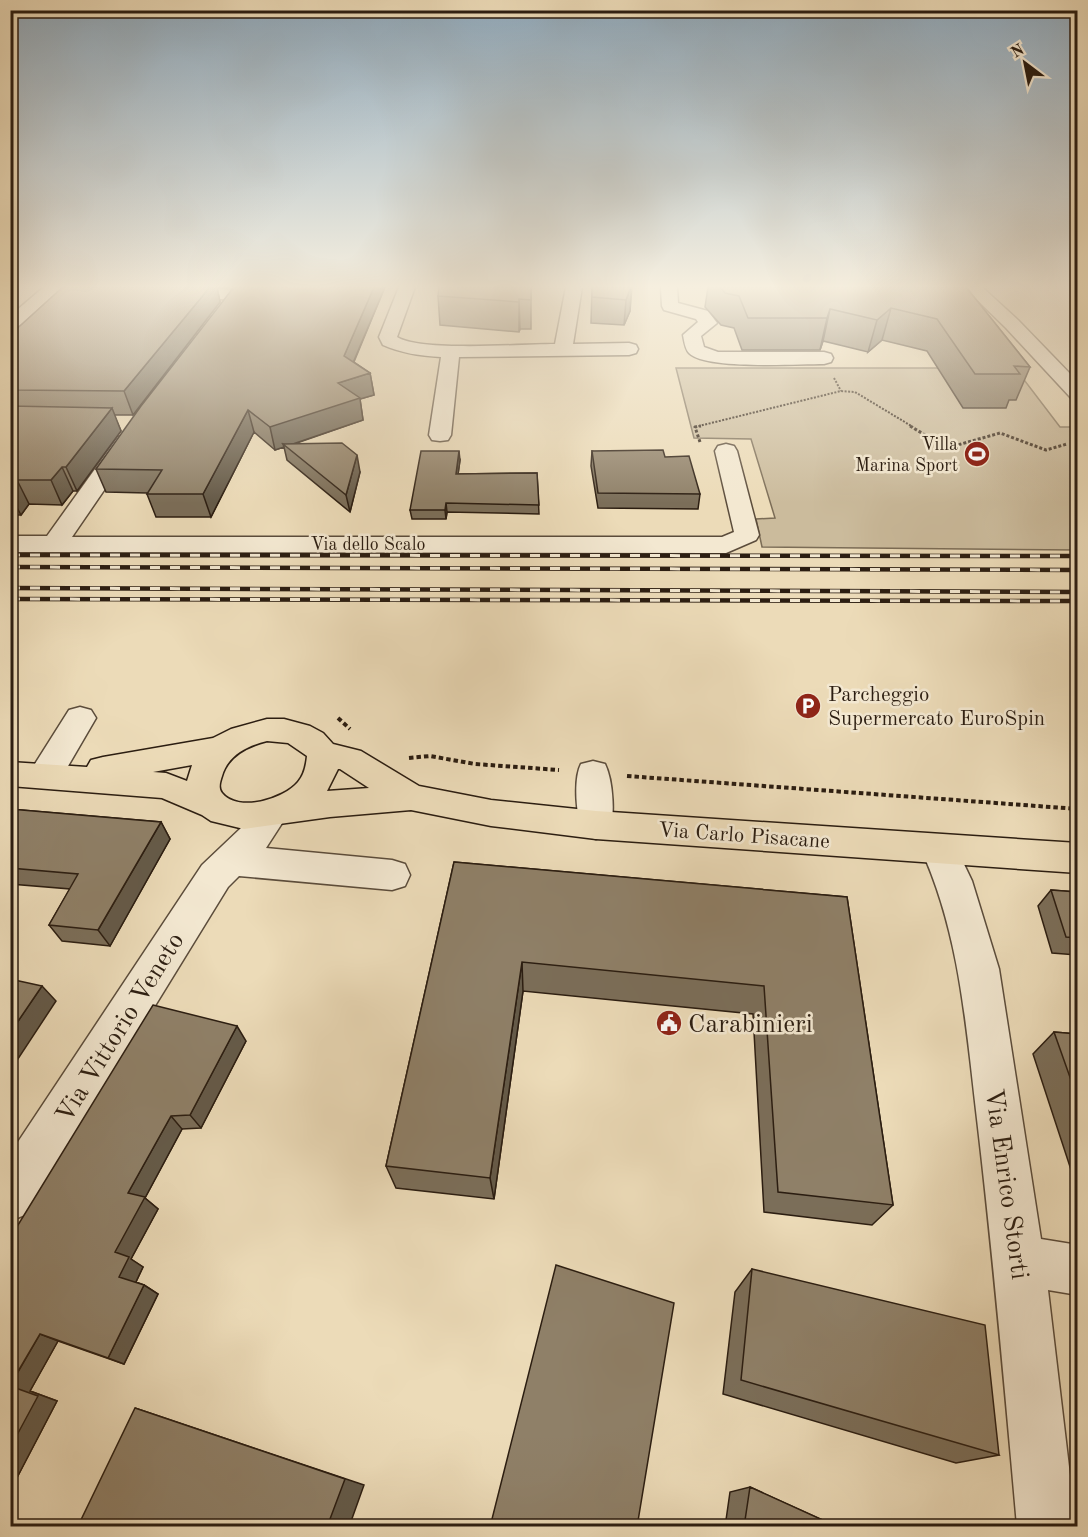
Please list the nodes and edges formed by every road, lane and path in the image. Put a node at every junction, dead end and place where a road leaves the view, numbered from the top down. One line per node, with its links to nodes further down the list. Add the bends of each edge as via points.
1 (450, 359): 5 (street)
2 (1044, 359): 3 (street)
3 (1077, 394)
4 (128, 423): 9 (street)
5 (440, 435)
6 (1067, 444): 7 (path, via 1046,450 1000,433 947,448 855,392 841,391 695,427 700,442)
7 (726, 451): 9 (street, Via dello Scalo, via 747,535 726,545)
8 (10, 544): 9 (street, Via dello Scalo)
9 (54, 544)
10 (80, 717): 15 (street)
11 (222, 748): 12 (main road, Via Carlo Pisacane, via 251,733 283,730 310,739); 15 (main road, Via Carlo Pisacane); 18 (main road, Via Carlo Pisacane, via 207,765 202,784 205,796)
12 (323, 754): 16 (main road, Via Carlo Pisacane, via 349,759); 19 (main road, Via Carlo Pisacane, via 322,771 307,795 293,806)
13 (10, 774): 15 (main road, Via Carlo Pisacane)
14 (604, 774): 17 (path); 20 (street)
15 (45, 776): 18 (main road, Via Carlo Pisacane, via 166,786)
16 (411, 798): 19 (main road, Via Carlo Pisacane); 20 (main road, Via Carlo Pisacane, via 491,813)
17 (1077, 809)
18 (222, 810): 19 (main road, Via Carlo Pisacane, via 241,817); 23 (street)
19 (273, 813): 23 (street, Via Vittorio Veneto)
20 (596, 825): 21 (main road, Via Carlo Pisacane)
21 (939, 849): 22 (main road, Via Carlo Pisacane); 26 (street, Via Enrico Storti, via 954,881 979,969)
22 (1077, 858)
23 (230, 860): 24 (street); 25 (street, Via Vittorio Veneto, via 215,876)
24 (392, 875)
25 (10, 1197)
26 (1019, 1260): 27 (street); 28 (street, Via Enrico Storti)
27 (1077, 1270)
28 (1047, 1527)

